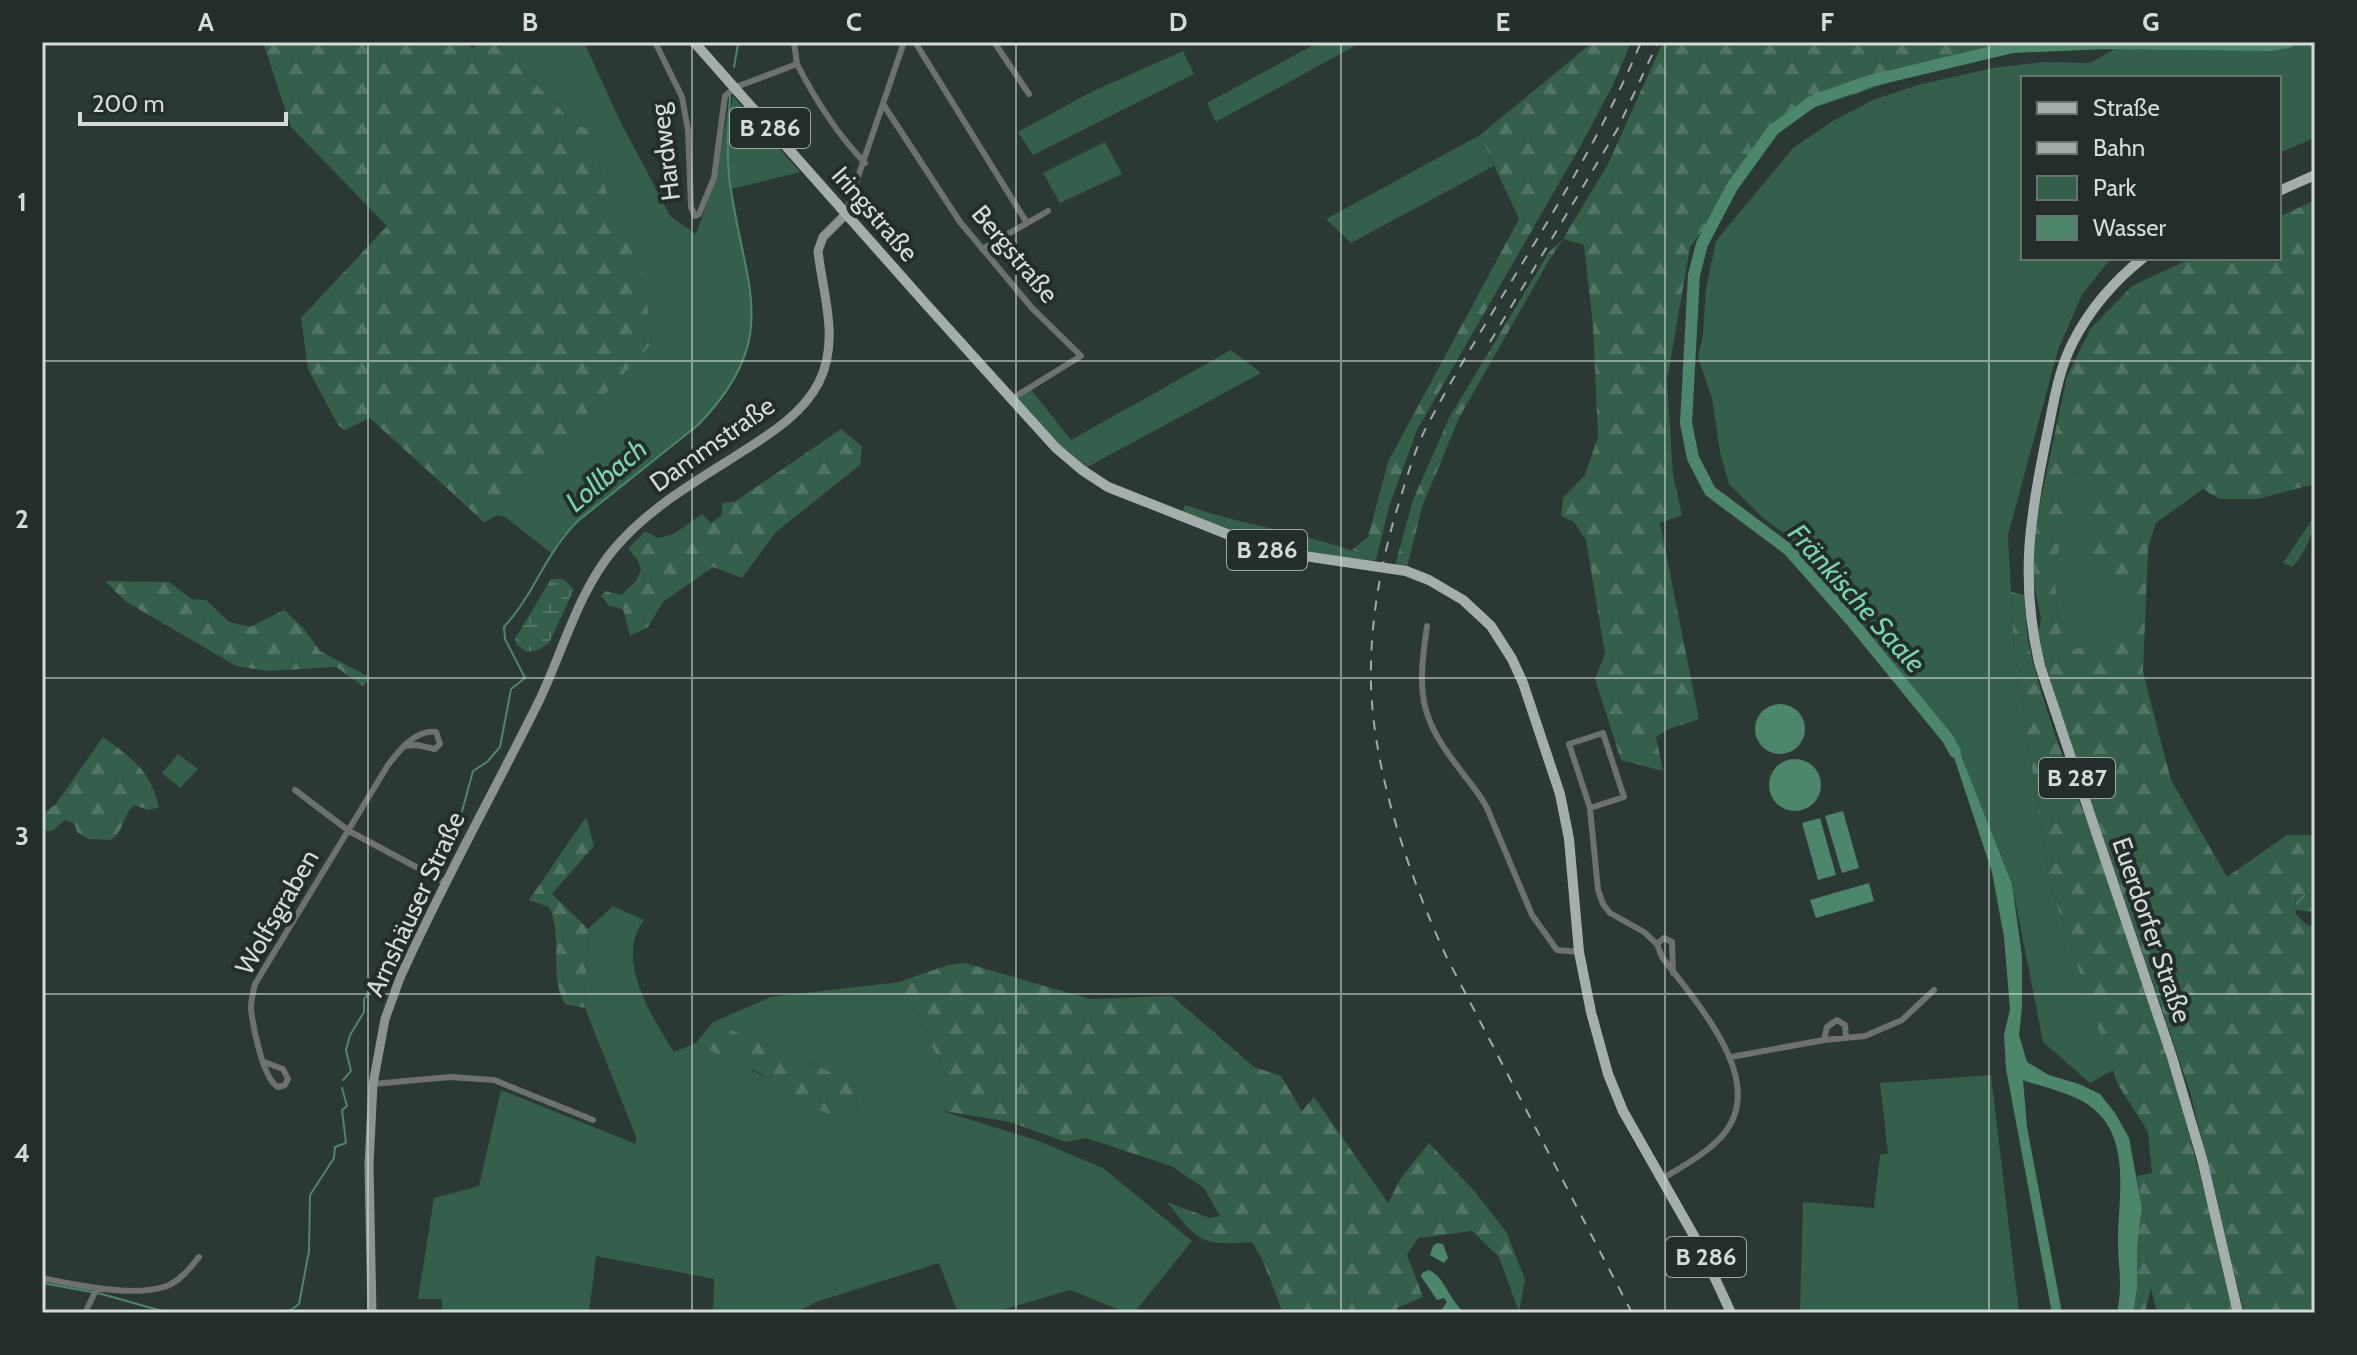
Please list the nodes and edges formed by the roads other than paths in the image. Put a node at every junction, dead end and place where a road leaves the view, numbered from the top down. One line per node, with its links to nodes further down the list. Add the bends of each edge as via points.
1 (655, 42): 9 (street, Hardweg, via 682,97 695,216 714,178 725,96)
2 (694, 42): 9 (main road, Iringstraße / B 286)
3 (794, 42): 8 (street)
4 (904, 42): 11 (street)
5 (915, 42): 17 (street)
6 (1004, 42): 7 (street)
7 (995, 44): 10 (street)
8 (797, 64): 9 (street); 12 (street, via 839,136)
9 (736, 87): 16 (main road, Iringstraße / B 286)
10 (1029, 94)
11 (883, 104): 12 (street); 18 (street, Bergstraße)
12 (865, 163): 16 (street)
13 (2315, 175): 14 (main road)
14 (2281, 190)
15 (1048, 211): 17 (street)
16 (845, 215): 20 (main road, Iringstraße / B 286); 23 (street, Dammstraße, via 823,237 818,251 831,339 819,383 778,427 632,528 591,582)
17 (1027, 223): 18 (street)
18 (982, 249): 20 (street, Bergstraße, via 1081,356)
19 (2141, 260): 45 (main road, Euerdorfer Straße / B 287, via 2097,304 2060,376 2031,513 2027,588 2040,666 2172,1057)
20 (1013, 398): 29 (main road, Iringstraße / B 286, via 1056,448 1108,487 1270,551 1406,571 1444,588 1478,613 1512,659 1556,781 1569,839)
21 (1427, 626): 29 (street, via 1420,675 1426,716 1487,808 1535,921 1557,950)
22 (404, 746): 22 (street, via 429,731 439,737 435,749); 26 (street, Wolfsgraben)
23 (509, 758): 27 (street, Arnshäuser Straße)
24 (295, 790): 26 (street)
25 (1590, 808): 25 (street, via 1569,744 1603,733 1624,797); 28 (street, via 1603,904)
26 (349, 831): 27 (street, Wolfsgraben); 35 (street, Wolfsgraben, via 255,984 251,1008)
27 (446, 883): 36 (street, Arnshäuser Straße, via 385,1019)
28 (1657, 944): 30 (street); 30 (street, via 1664,938 1672,942)
29 (1579, 952): 38 (main road, B 286, via 1608,1074)
30 (1673, 973): 34 (street)
31 (1934, 990): 32 (street, via 1888,1028)
32 (1846, 1038): 33 (street); 33 (street, via 1845,1025 1837,1020 1827,1027)
33 (1824, 1040): 34 (street)
34 (1731, 1057): 38 (street, via 1738,1097 1729,1127 1705,1151)
35 (264, 1062): 35 (street, Wolfsgraben, via 271,1083 285,1085 283,1069)
36 (373, 1084): 37 (street, via 450,1077 494,1080); 43 (street, Arnshäuser Straße)
37 (593, 1120)
38 (1662, 1179): 44 (main road, B 286)
39 (199, 1257): 41 (street, via 166,1286)
40 (42, 1278): 41 (street)
41 (96, 1292): 42 (street)
42 (85, 1313)
43 (372, 1313)
44 (1731, 1313)
45 (2238, 1313)

